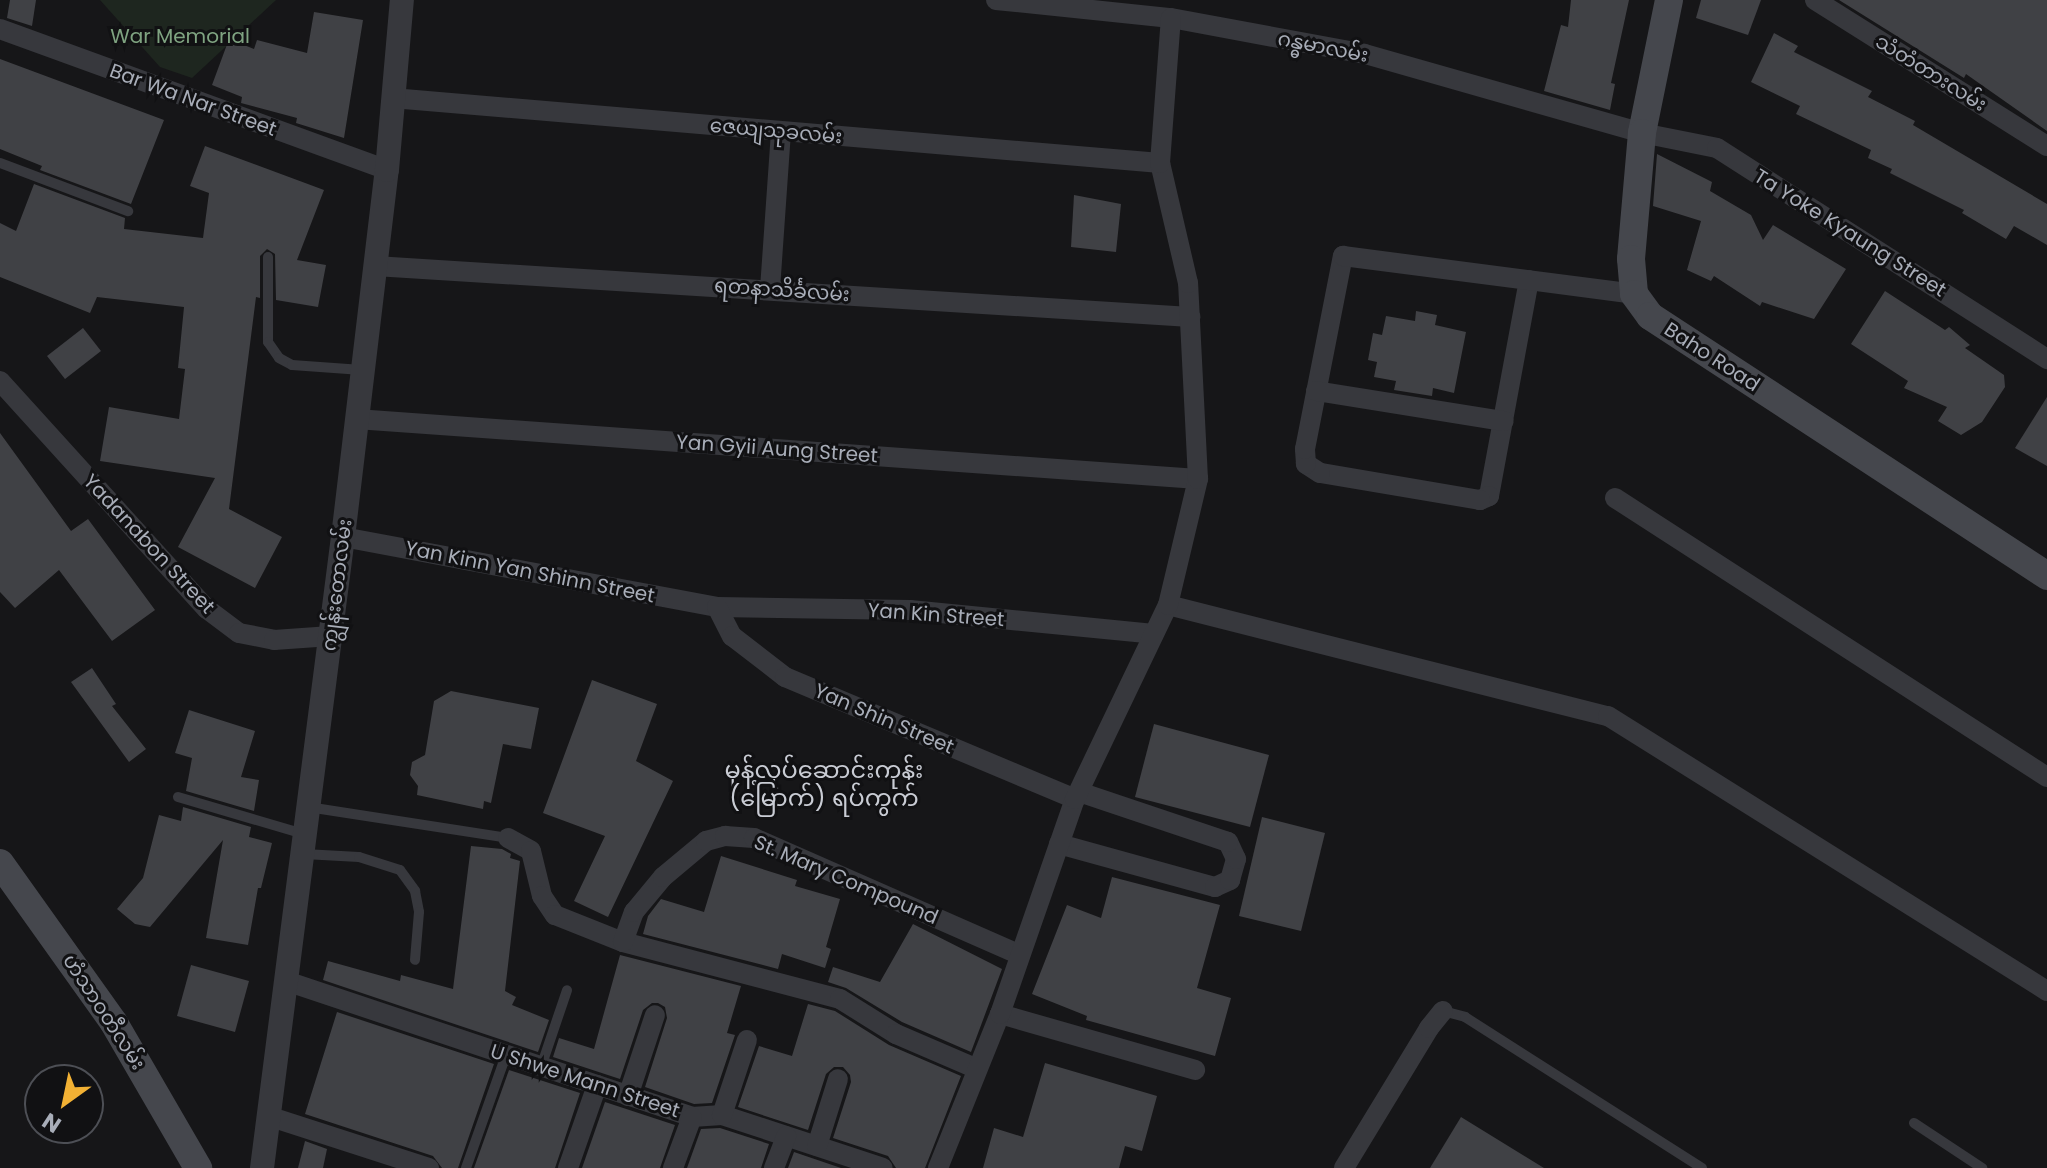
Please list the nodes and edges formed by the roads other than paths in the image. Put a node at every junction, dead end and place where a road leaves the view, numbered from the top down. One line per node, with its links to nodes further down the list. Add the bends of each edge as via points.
1 (402, 0): 8 (street, ကျွန်းတောလမ်း)
2 (996, 0): 5 (street, ဂန္ဓမာလမ်း)
3 (1669, 0): 10 (main road)
4 (1815, 0): 11 (street, သံတံတားလမ်း)
5 (1086, 4): 6 (street, ဂန္ဓမာလမ်း)
6 (1171, 18): 10 (street, ဂန္ဓမာလမ်း, via 1365,54); 13 (street)
7 (0, 29): 14 (street, Bar Wa Nar Street)
8 (392, 98): 9 (street, ဇေယျသုခလမ်း); 14 (street, ကျွန်းတောလမ်း)
9 (781, 131): 13 (street, ဇေယျသုခလမ်း); 19 (street)
10 (1642, 133): 20 (main road, via 1631,259); 22 (street, Ta Yoke Kyaung Street, via 1717,148)
11 (2047, 146)
12 (0, 163): 15 (lane)
13 (1160, 163): 21 (street, via 1188,283)
14 (387, 170): 17 (street, ကျွန်းတောလမ်း)
15 (128, 211)
16 (268, 257): 23 (lane, via 268,342 279,358 292,365)
17 (375, 266): 19 (street, ရတနာသိင်္ခလမ်း); 23 (street, ကျွန်းတောလမ်း)
18 (1529, 280): 20 (street); 25 (street, via 1343,256); 27 (street)
19 (770, 289): 21 (street, ရတနာသိင်္ခလမ်း)
20 (1634, 294): 31 (main road, Baho Road, via 1650,316)
21 (1190, 317): 28 (street)
22 (2047, 359)
23 (362, 370): 26 (street, ကျွန်းတောလမ်း)
24 (0, 381): 35 (street, Yadanabon Street, via 207,609 239,633 274,640)
25 (1316, 391): 27 (street); 27 (street, via 1306,464 1320,473 1480,500 1492,487)
26 (356, 419): 28 (street, Yan Gyii Aung Street); 30 (street, ကျွန်းတောလမ်း)
27 (1504, 421)
28 (1198, 479): 32 (street)
29 (1615, 498): 36 (street)
30 (343, 537): 33 (street, Yan Kinn Yan Shinn Street); 35 (street, ကျွန်းတောလမ်း)
31 (2047, 576)
32 (1168, 605): 34 (street); 49 (street, via 1608,716)
33 (717, 607): 34 (street, Yan Kin Street, via 910,610); 37 (street, Yan Shin Street, via 732,636 785,677)
34 (1154, 634): 37 (street)
35 (331, 636): 39 (street, ကျွန်းတောလမ်း)
36 (2047, 777)
37 (1077, 796): 42 (street); 42 (street, Yan Shin Street, via 1228,842 1236,859 1230,880 1215,887)
38 (178, 797): 41 (lane)
39 (308, 807): 40 (lane); 41 (street, ကျွန်းတောလမ်း)
40 (508, 838): 44 (street, via 531,851 542,896 555,915)
41 (303, 844): 46 (lane, via 400,870 415,891 419,912); 47 (street, ကျွန်းတောလမ်း)
42 (1059, 844): 45 (street)
43 (0, 863): 67 (main road, ဟံသာဝတီလမ်း, via 114,1023)
44 (623, 942): 45 (street, St. Mary Compound, via 634,912 663,877 706,841 725,836 754,838); 56 (street, via 840,999 896,1034)
45 (1018, 954): 51 (street)
46 (415, 960)
47 (289, 982): 54 (street, U Shwe Mann Street); 62 (street, ကျွန်းတောလမ်း)
48 (567, 990): 55 (lane)
49 (2047, 991)
50 (1443, 1011): 76 (street); 77 (lane, via 1465,1017)
51 (1000, 1014): 56 (street); 57 (street)
52 (655, 1015): 60 (street)
53 (747, 1040): 61 (street)
54 (506, 1055): 55 (street, U Shwe Mann Street); 70 (lane)
55 (541, 1067): 59 (street, U Shwe Mann Street)
56 (975, 1068): 75 (street)
57 (1195, 1070)
58 (838, 1079): 66 (street)
59 (597, 1085): 60 (street, U Shwe Mann Street); 71 (street)
60 (628, 1096): 63 (street, U Shwe Mann Street)
61 (722, 1115): 63 (street, U Shwe Mann Street); 65 (street, U Shwe Mann Street)
62 (271, 1117): 68 (street, ကျွန်းတောလမ်း); 69 (street)
63 (692, 1117): 72 (street)
64 (1914, 1123): 78 (lane)
65 (786, 1136): 66 (street, U Shwe Mann Street); 73 (street)
66 (817, 1146): 74 (street, U Shwe Mann Street)
67 (198, 1168)
68 (262, 1168)
69 (429, 1168)
70 (466, 1168)
71 (568, 1168)
72 (673, 1168)
73 (774, 1168)
74 (881, 1168)
75 (938, 1168)
76 (1344, 1168)
77 (1702, 1168)
78 (1982, 1168)

